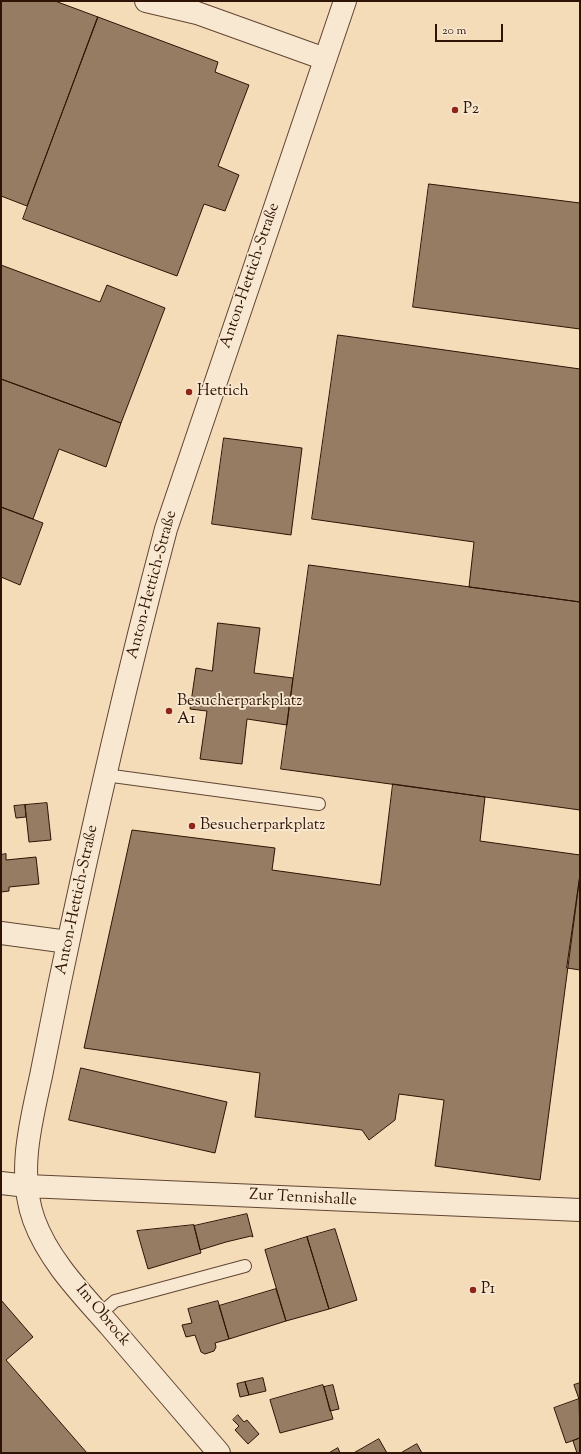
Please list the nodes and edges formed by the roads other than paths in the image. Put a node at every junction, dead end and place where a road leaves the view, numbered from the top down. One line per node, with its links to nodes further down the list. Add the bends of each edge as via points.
1 (146, 1): 3 (street, via 197,13)
2 (345, 1): 3 (street, Anton-Hettich-Straße)
3 (325, 59): 4 (street, Anton-Hettich-Straße, via 166,529)
4 (104, 775): 5 (lane); 7 (street, Anton-Hettich-Straße)
5 (319, 804)
6 (1, 933): 7 (street)
7 (68, 942): 9 (street, Anton-Hettich-Straße, via 35,1102 26,1156)
8 (1, 1183): 9 (street)
9 (27, 1186): 10 (street, Zur Tennishalle); 12 (street, Im Obrock, via 34,1219 48,1250)
10 (580, 1210)
11 (245, 1266): 12 (lane, via 115,1301)
12 (100, 1314): 13 (street, Im Obrock)
13 (219, 1453)

